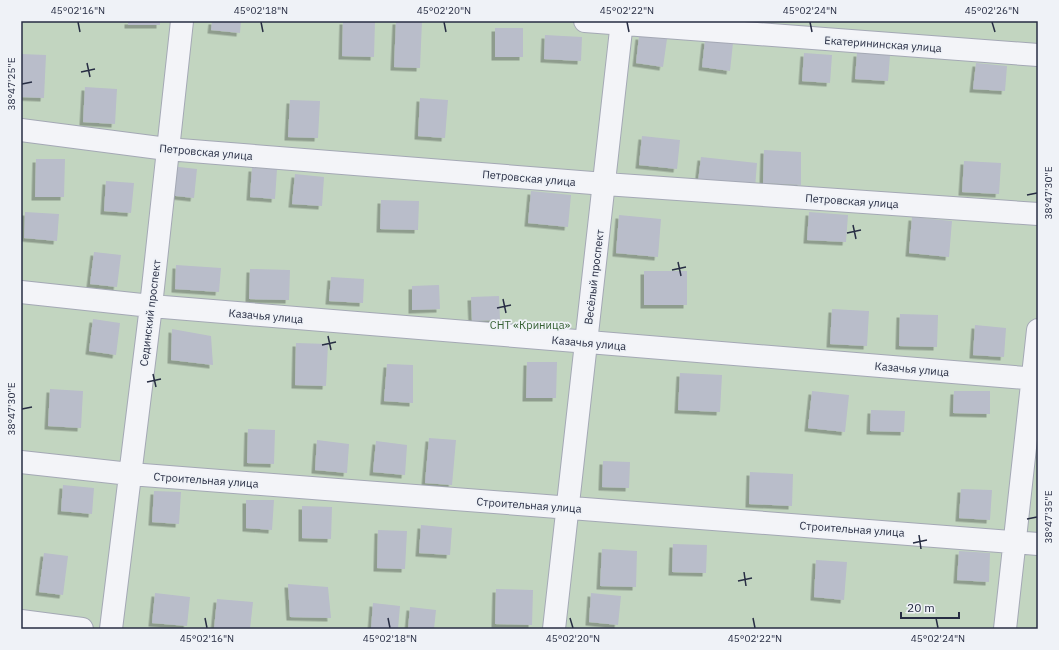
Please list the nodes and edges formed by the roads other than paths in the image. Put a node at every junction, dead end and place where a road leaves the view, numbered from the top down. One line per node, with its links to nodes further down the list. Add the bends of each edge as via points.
1 (182, 21): 6 (street, Сединский проспект)
2 (585, 21): 3 (street, Екатерининская улица)
3 (622, 23): 4 (street, Екатерининская улица); 7 (street, Весёлый проспект)
4 (1038, 55)
5 (21, 130): 6 (street, Петровская улица)
6 (167, 149): 7 (street, Петровская улица); 10 (street, Сединский проспект)
7 (605, 184): 8 (street, Петровская улица); 12 (street, Весёлый проспект)
8 (1038, 214)
9 (21, 292): 10 (street, Казачья улица)
10 (151, 306): 12 (street, Казачья улица); 15 (street, Сединский проспект)
11 (1038, 330): 13 (street)
12 (586, 343): 13 (street, Казачья улица); 16 (street, Весёлый проспект)
13 (1035, 378): 17 (street)
14 (21, 462): 15 (street, Строительная улица)
15 (130, 474): 16 (street, Строительная улица); 21 (street, Сединский проспект)
16 (568, 508): 17 (street, Строительная улица); 22 (street, Весёлый проспект)
17 (1015, 542): 18 (street, Строительная улица); 23 (street)
18 (1038, 544)
19 (21, 621): 20 (street)
20 (82, 629)
21 (111, 629)
22 (554, 629)
23 (1005, 629)

